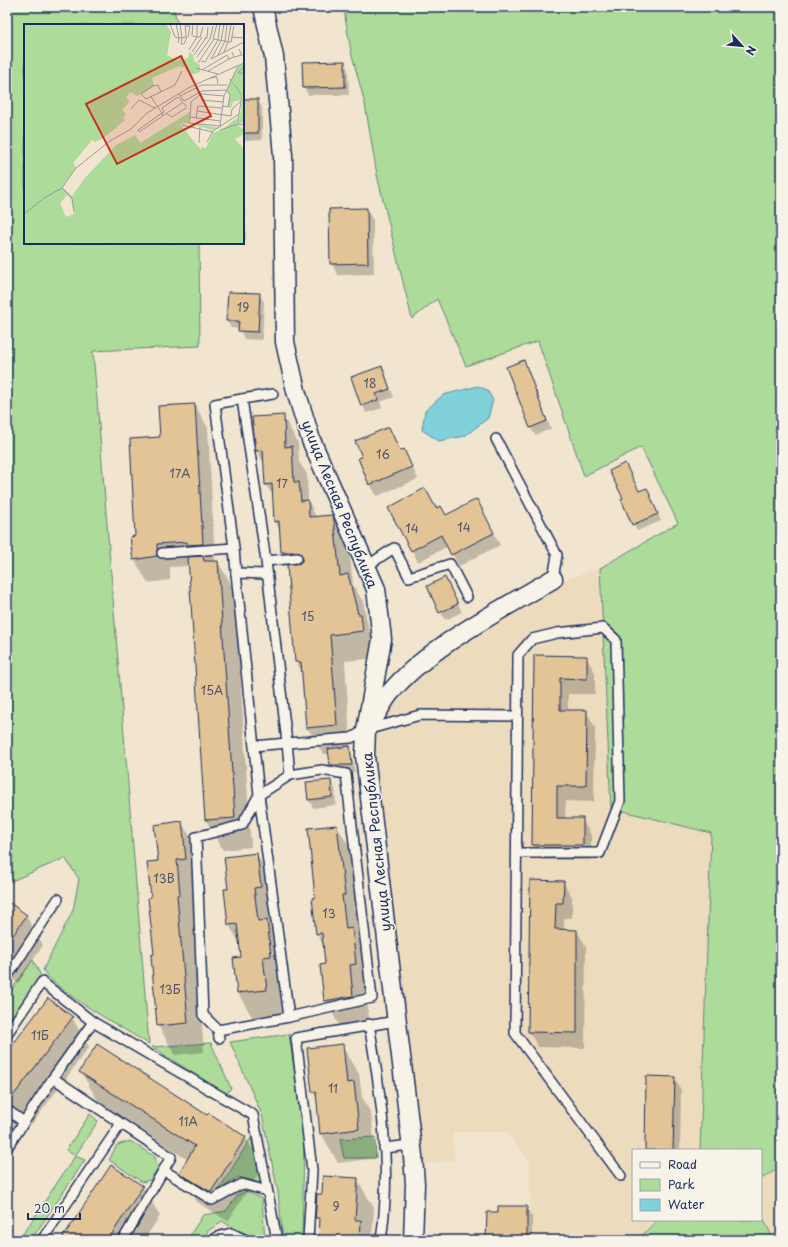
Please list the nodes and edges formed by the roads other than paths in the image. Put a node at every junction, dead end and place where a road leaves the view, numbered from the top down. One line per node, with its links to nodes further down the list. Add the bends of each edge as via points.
1 (263, 7): 9 (street, улица Лесная Республика, via 274,57 283,154 285,342 311,440)
2 (274, 394): 3 (lane)
3 (242, 399): 5 (lane, via 215,404); 8 (lane)
4 (496, 439): 12 (lane, via 557,556)
5 (234, 548): 6 (lane); 10 (lane)
6 (162, 553)
7 (297, 558): 8 (lane)
8 (266, 561): 11 (lane)
9 (367, 566): 13 (lane, via 394,548 409,577 450,564); 15 (street, улица Лесная Республика, via 376,589 382,639)
10 (236, 573): 11 (lane); 17 (lane)
11 (266, 574): 16 (lane)
12 (553, 579): 15 (street, via 464,632 410,672 388,695)
13 (467, 597)
14 (518, 716): 15 (lane, via 420,715); 20 (lane); 20 (lane, via 518,655 532,639 557,633 603,628 616,640 620,801 600,853)
15 (366, 730): 16 (lane, via 351,738); 24 (street, улица Лесная Республика, via 365,756)
16 (287, 743): 17 (lane); 18 (lane)
17 (254, 746): 19 (lane)
18 (290, 775): 19 (lane); 23 (lane, via 322,770 346,774 372,998)
19 (259, 795): 23 (lane); 23 (lane, via 242,825 196,837 202,1015 218,1034)
20 (517, 853): 36 (lane, via 515,1033)
21 (58, 899): 22 (lane)
22 (7, 977)
23 (289, 1016)
24 (396, 1021): 26 (lane); 32 (street, улица Лесная Республика)
25 (93, 1022): 27 (lane, via 42,982); 28 (lane); 37 (lane, via 253,1115)
26 (369, 1024): 34 (lane, via 381,1096); 43 (lane, via 296,1038 312,1170)
27 (7, 1034)
28 (53, 1078): 30 (lane); 31 (lane)
29 (7, 1110): 30 (lane)
30 (24, 1122): 33 (lane)
31 (120, 1125): 35 (lane, via 171,1158); 38 (lane)
32 (411, 1146): 34 (lane); 45 (street, улица Лесная Республика, via 415,1184)
33 (7, 1148)
34 (384, 1148): 44 (lane, via 385,1193)
35 (165, 1170): 37 (lane, via 212,1200 242,1184); 39 (lane)
36 (621, 1176)
37 (267, 1191): 42 (lane)
38 (42, 1240)
39 (123, 1240)
40 (215, 1240): 41 (lane, via 231,1233)
41 (246, 1240)
42 (277, 1240)
43 (308, 1240)
44 (381, 1240)
45 (413, 1240)

